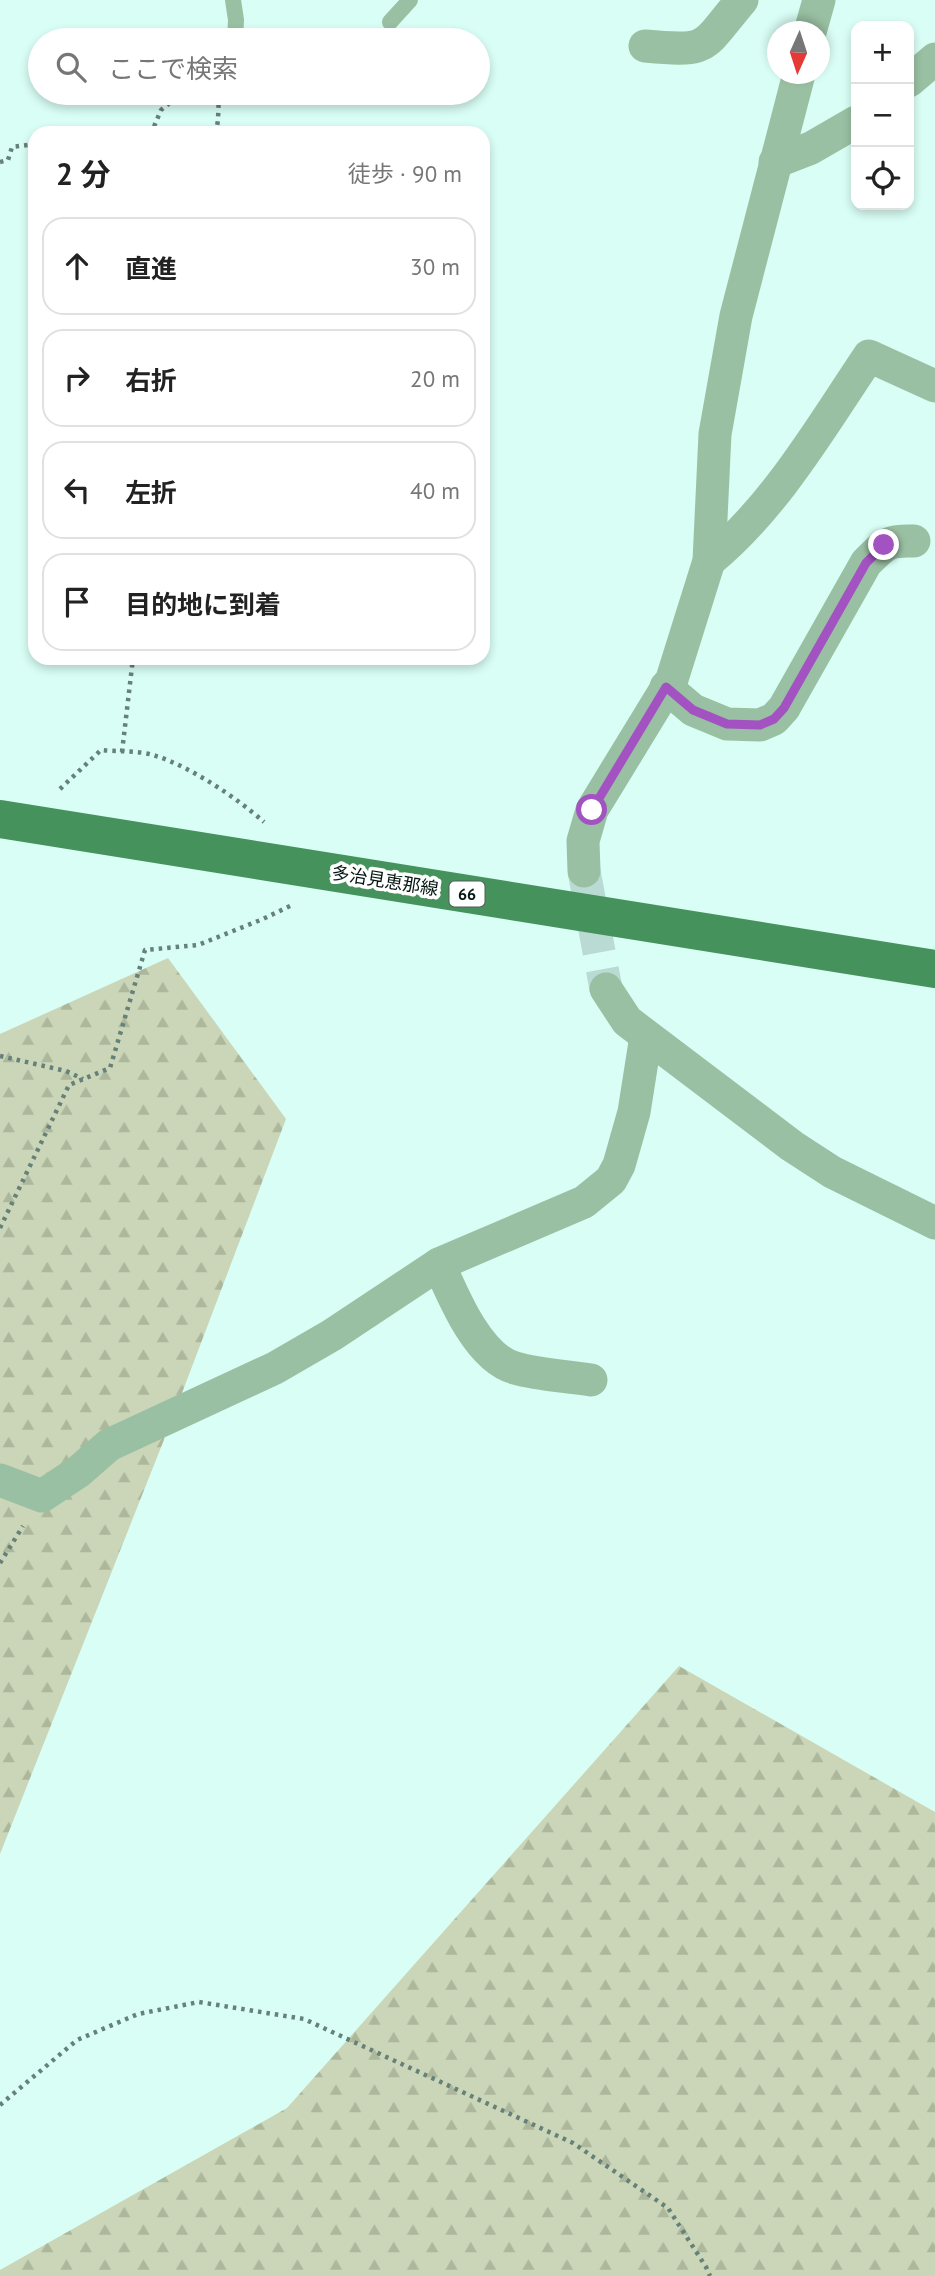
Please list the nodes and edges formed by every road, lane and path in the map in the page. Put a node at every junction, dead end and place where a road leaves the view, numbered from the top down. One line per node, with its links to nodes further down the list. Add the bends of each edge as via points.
1 (233, 0): 7 (lane)
2 (410, 0): 6 (lane)
3 (742, 0): 8 (street, via 699,47)
4 (819, 0): 5 (street)
5 (813, 21)
6 (390, 22)
7 (236, 28)
8 (645, 46)
9 (935, 59): 10 (street)
10 (914, 77)
11 (796, 84): 19 (street)
12 (166, 105): 15 (path)
13 (217, 105): 16 (path)
14 (851, 125): 19 (street)
15 (154, 126)
16 (218, 126)
17 (28, 145): 18 (path, via 12,147 8,160)
18 (0, 162)
19 (775, 162): 22 (street, via 736,316 715,434)
20 (935, 386): 22 (street, via 869,356 788,476 733,541)
21 (914, 541): 24 (street, via 893,540 866,563 774,719 760,725 727,724 693,710)
22 (709, 561): 24 (street)
23 (132, 665): 25 (path)
24 (666, 687): 28 (street, via 592,810 583,841)
25 (122, 752): 26 (path, via 101,750); 27 (path, via 154,755 174,763 242,802)
26 (12, 821): 30 (main road, 多治見恵那線 / 66)
27 (270, 827)
28 (584, 872)
29 (297, 903): 34 (path, via 198,945 145,950 110,1068)
30 (935, 969)
31 (606, 989): 32 (street, via 627,1021)
32 (646, 1036): 35 (street, via 832,1172); 37 (street, via 634,1112 611,1180 584,1202)
33 (0, 1056): 34 (path)
34 (83, 1079): 36 (path, via 69,1085)
35 (935, 1223)
36 (0, 1228)
37 (439, 1264): 38 (street, via 457,1305 489,1353 514,1368); 40 (street, via 275,1368 109,1445)
38 (591, 1380)
39 (0, 1480): 40 (street)
40 (42, 1496): 41 (path)
41 (0, 1563)
42 (0, 2105): 43 (path, via 78,2040 138,2014 199,2001 304,2019 573,2143 668,2208)
43 (710, 2276)

